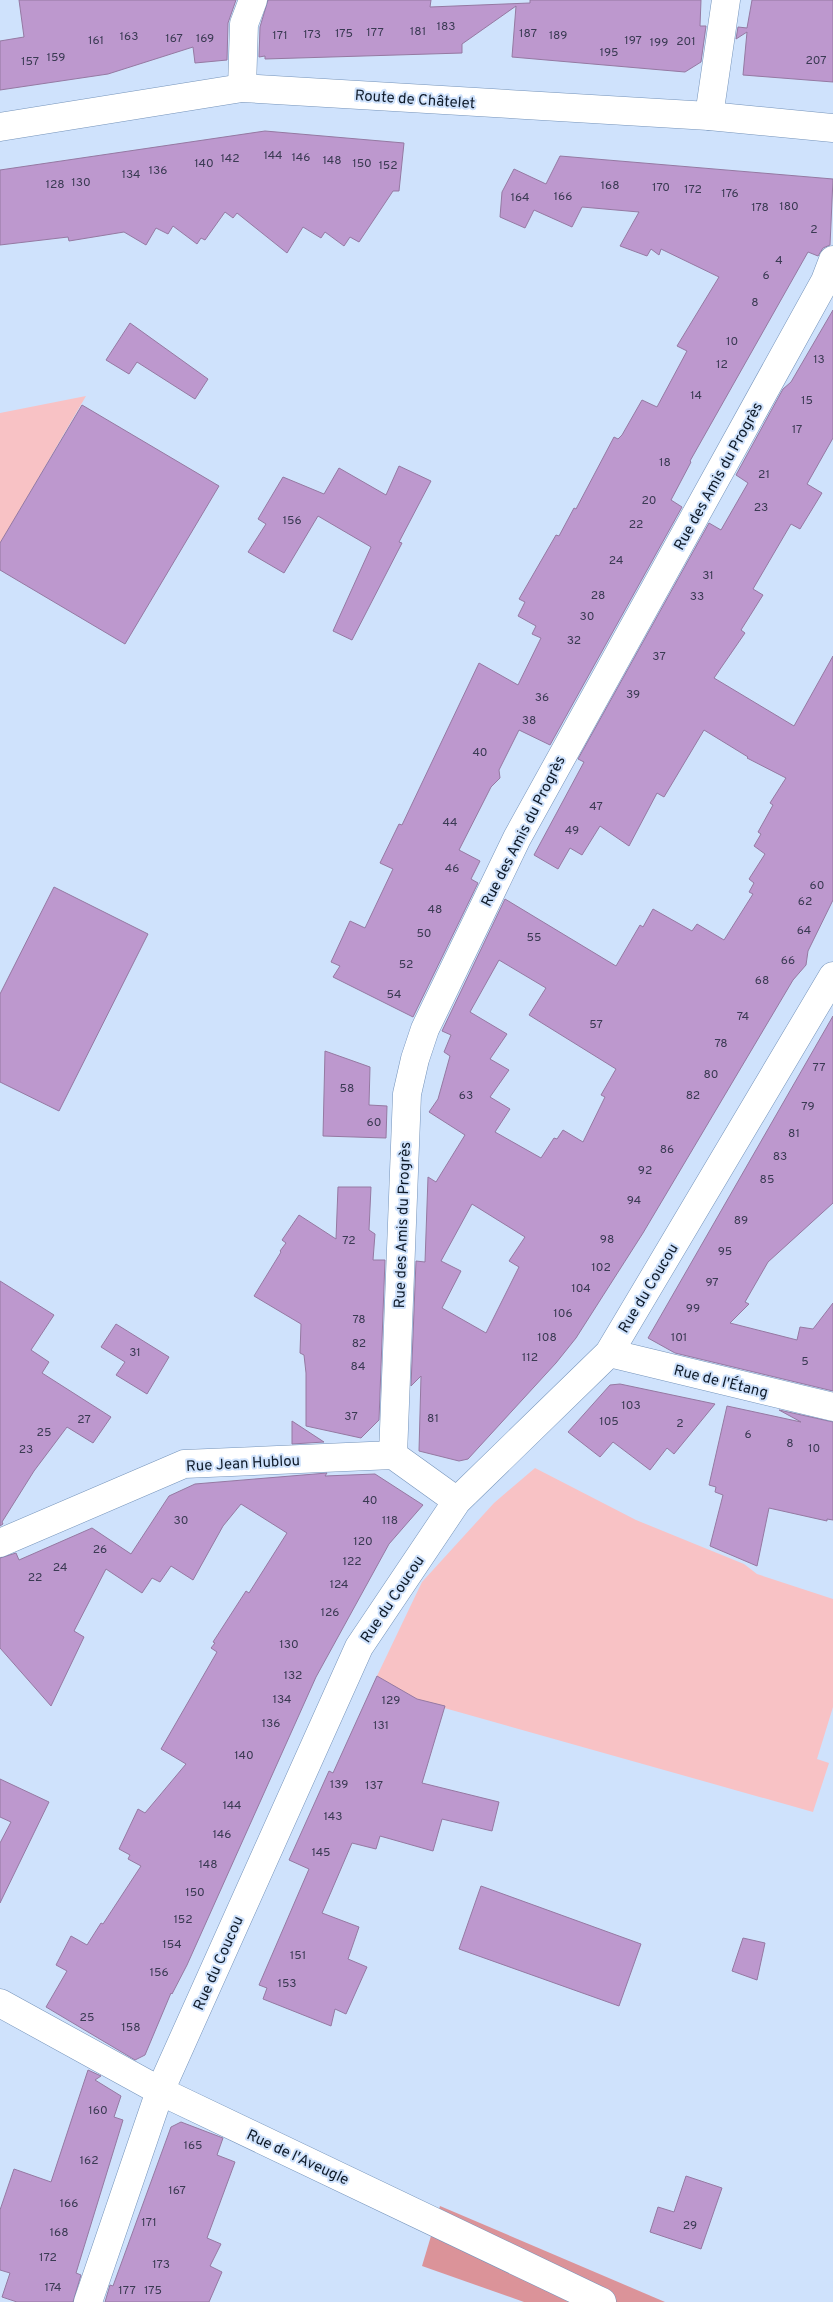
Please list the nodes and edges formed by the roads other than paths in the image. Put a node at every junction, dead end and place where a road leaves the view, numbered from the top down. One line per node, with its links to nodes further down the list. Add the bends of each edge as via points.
1 (253, 0): 3 (street, via 244,24)
2 (726, 0): 4 (street)
3 (242, 88): 4 (street, Route de Châtelet); 5 (street, Route de Châtelet)
4 (709, 116): 6 (street, Route de Châtelet)
5 (0, 127)
6 (833, 128)
7 (833, 260): 11 (street, Rue des Amis du Progrès, via 825,281 517,838 425,1029 407,1094)
8 (833, 976): 9 (street, Rue du Coucou)
9 (609, 1353): 10 (street, Rue de l'Étang); 12 (street, Rue du Coucou)
10 (833, 1407)
11 (393, 1455): 12 (street); 13 (street, Rue Jean Hublou, via 184,1464)
12 (457, 1501): 15 (street, Rue du Coucou, via 359,1647)
13 (0, 1543)
14 (0, 2003): 15 (street, Rue de l'Aveugle)
15 (160, 2091): 16 (street, Rue du Coucou); 17 (street, Rue de l'Aveugle)
16 (88, 2302)
17 (602, 2302)

